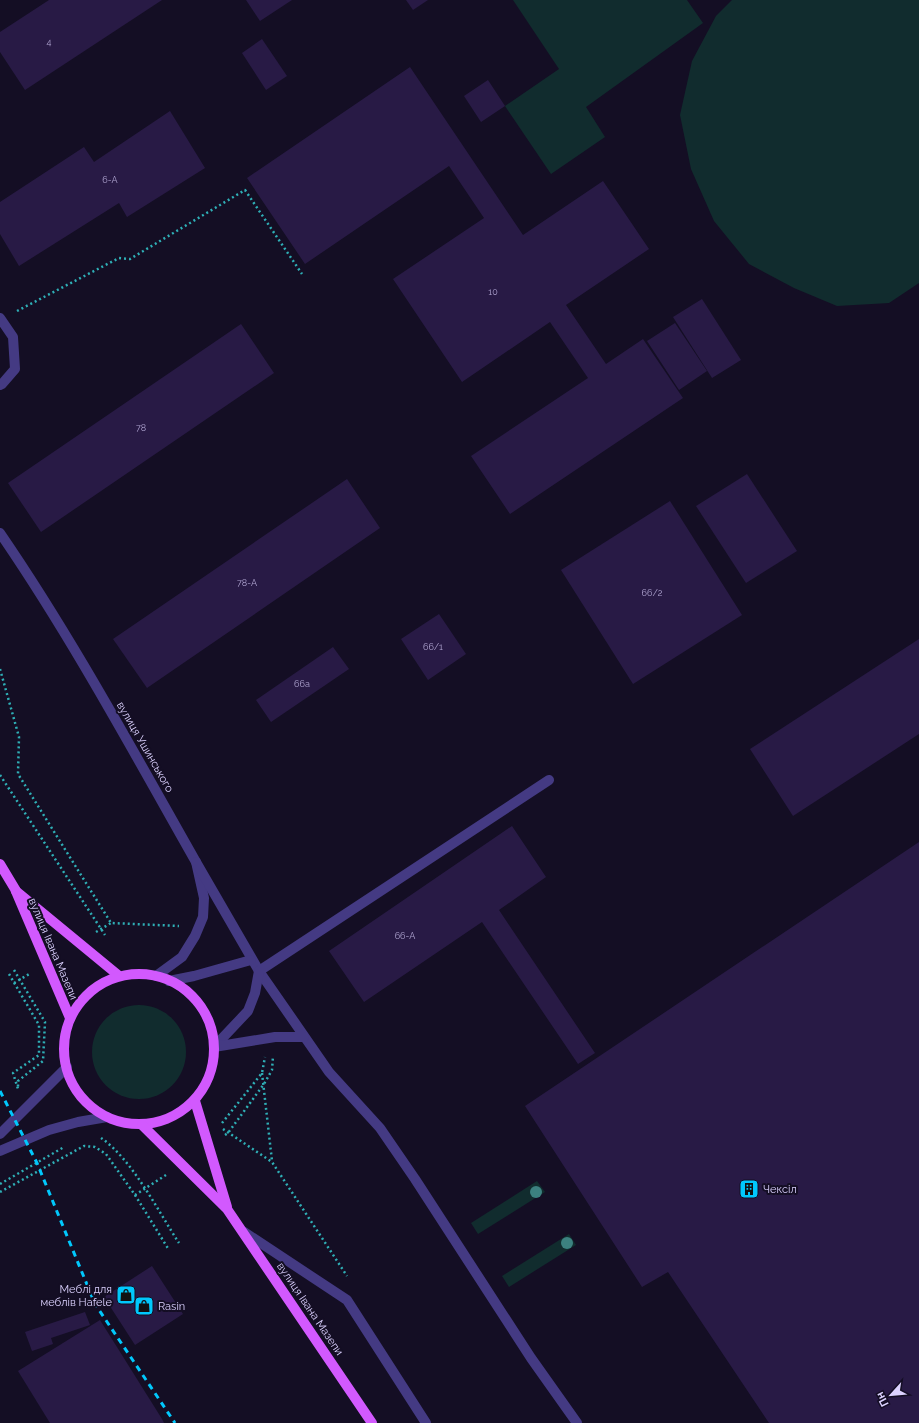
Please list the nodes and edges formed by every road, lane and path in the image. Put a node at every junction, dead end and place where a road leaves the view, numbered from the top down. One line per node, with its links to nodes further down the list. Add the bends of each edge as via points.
1 (302, 274): 2 (path, via 245,190 130,259 118,258)
2 (0, 318): 3 (street, via 13,337 15,369)
3 (0, 384)
4 (0, 533): 8 (street, вулиця Ушинського, via 76,650)
5 (0, 669): 11 (path, via 19,737 18,774 111,923 187,926)
6 (0, 775): 12 (path)
7 (549, 780): 15 (street)
8 (196, 862): 11 (street, вулиця Ушинського, via 204,898 203,917); 13 (street)
9 (0, 864): 10 (main road, вулиця Івана Мазепи)
10 (15, 889): 17 (main road, вулиця Івана Мазепи); 20 (main road, вулиця Івана Мазепи)
11 (198, 929): 18 (street, вулиця Ушинського, via 182,957)
12 (105, 934)
13 (251, 960): 15 (street); 19 (street)
14 (14, 970): 28 (path, via 45,1022 43,1061 18,1081 18,1089)
15 (259, 971): 22 (street); 23 (street, via 248,1011)
16 (9, 974): 26 (path, via 39,1025 39,1055 13,1073)
17 (118, 975): 18 (main road, вулиця Івана Мазепи); 20 (main road, вулиця Івана Мазепи, via 91,989 82,998)
18 (156, 976): 19 (main road, вулиця Івана Мазепи)
19 (169, 981): 23 (main road, вулиця Івана Мазепи, via 192,997 200,1008 212,1033)
20 (70, 1018): 24 (main road, вулиця Івана Мазепи, via 64,1045)
21 (270, 1037): 22 (street); 23 (street); 25 (path); 27 (path, via 272,1070)
22 (304, 1037): 51 (street, via 329,1072 380,1128 531,1358)
23 (214, 1047): 29 (main road, вулиця Івана Мазепи, via 210,1074)
24 (67, 1067): 30 (main road, вулиця Івана Мазепи, via 81,1096 91,1107); 33 (street)
25 (262, 1073): 27 (path); 32 (path, via 219,1127)
26 (14, 1080)
27 (264, 1084): 32 (path); 38 (path)
28 (14, 1093)
29 (196, 1101): 31 (main road, вулиця Івана Мазепи, via 169,1120); 35 (main road, вулиця Івана Мазепи)
30 (107, 1117): 31 (main road, вулиця Івана Мазепи, via 128,1124); 37 (street, via 49,1130)
31 (142, 1125): 39 (main road, вулиця Івана Мазепи)
32 (228, 1133): 35 (path); 38 (path)
33 (0, 1134)
34 (98, 1136): 41 (path, via 113,1146)
35 (209, 1145): 44 (main road, вулиця Івана Мазепи)
36 (67, 1146): 40 (path)
37 (0, 1151)
38 (272, 1162): 48 (path)
39 (182, 1164): 41 (path); 44 (main road, вулиця Івана Мазепи)
40 (0, 1184)
41 (145, 1189): 43 (path); 46 (path)
42 (0, 1192): 43 (path, via 84,1146 95,1147 106,1154)
43 (135, 1195): 47 (path)
44 (227, 1209): 45 (main road, вулиця Івана Мазепи)
45 (244, 1232): 49 (main road, вулиця Івана Мазепи); 50 (street, via 347,1300)
46 (179, 1243)
47 (169, 1250)
48 (348, 1277)
49 (372, 1423)
50 (426, 1423)
51 (577, 1423)

